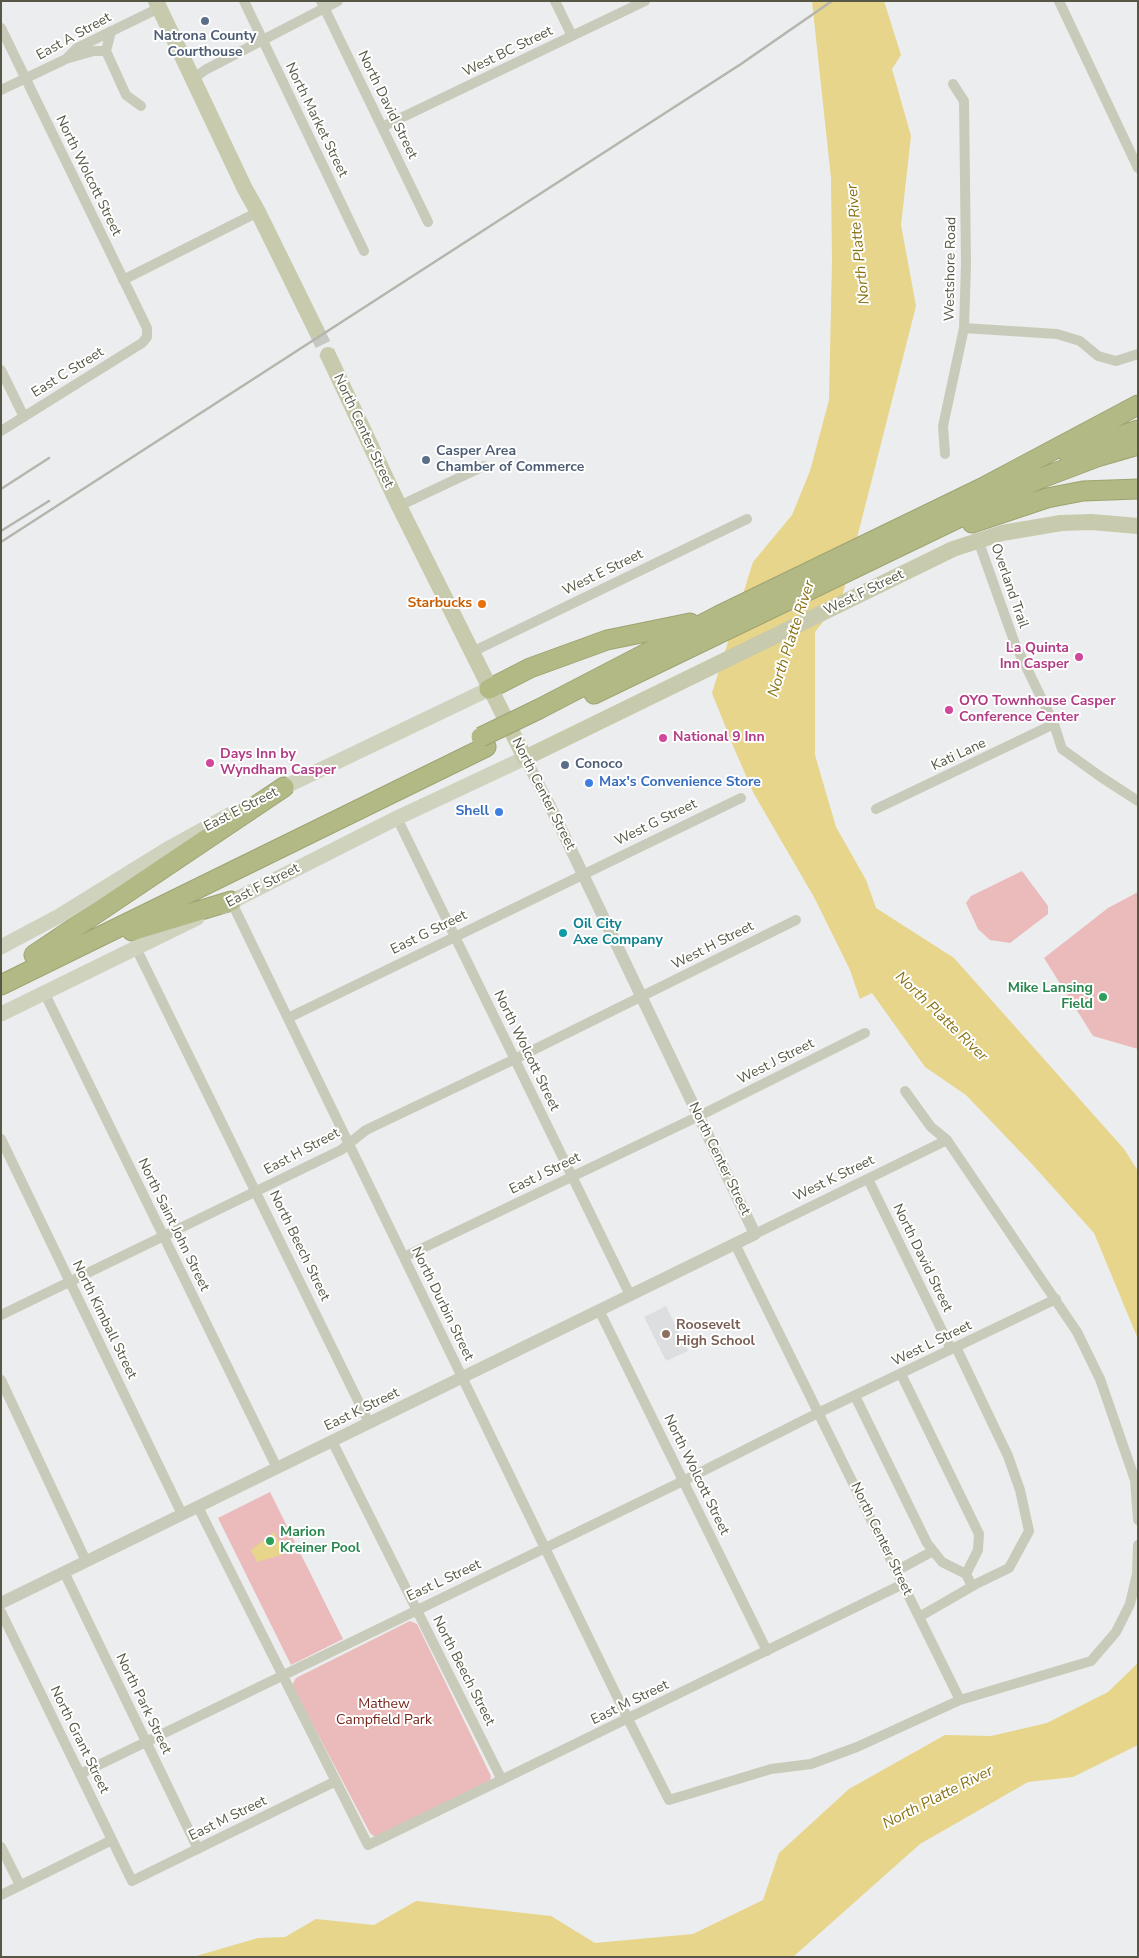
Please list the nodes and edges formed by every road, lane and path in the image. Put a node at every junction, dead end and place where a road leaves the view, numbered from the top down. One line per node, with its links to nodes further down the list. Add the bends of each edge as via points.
1 (244, 1): 11 (street, North Market Street)
2 (338, 1): 7 (street)
3 (555, 1): 10 (street)
4 (645, 1): 10 (street, West BC Street)
5 (1059, 1): 20 (street)
6 (158, 5): 9 (street, East A Street); 15 (main road)
7 (323, 5): 11 (street); 19 (street, North David Street)
8 (1, 28): 14 (street, North Wolcott Street)
9 (111, 32): 12 (street); 13 (street, East A Street, via 77,48)
10 (572, 36): 19 (street, West BC Street)
11 (262, 40): 15 (street); 24 (street, North Market Street)
12 (106, 51): 13 (street); 18 (street, via 126,94)
13 (66, 59): 14 (street, East A Street)
14 (25, 78): 17 (street, East A Street); 25 (street, North Wolcott Street)
15 (193, 79): 22 (main road)
16 (954, 84): 26 (street, Westshore Road, via 964,101)
17 (1, 90)
18 (141, 106)
19 (382, 127): 23 (street, North David Street)
20 (1134, 151): 21 (street)
21 (1138, 168)
22 (258, 212): 25 (street); 27 (main road)
23 (428, 222)
24 (364, 251)
25 (123, 280): 28 (street, North Wolcott Street, via 147,328)
26 (964, 328): 29 (street, via 1057,334 1080,341 1098,356 1116,361); 37 (street, Westshore Road, via 943,426)
27 (316, 330)
28 (147, 336): 33 (street, East C Street, via 142,343)
29 (1138, 354)
30 (328, 355): 41 (main road, North Center Street)
31 (1, 370): 33 (street)
32 (1138, 405): 39 (highway)
33 (24, 417): 35 (street, East C Street)
34 (1138, 430): 39 (highway, via 1060,456)
35 (1, 431)
36 (1138, 445): 45 (highway, via 1038,479)
37 (945, 454)
38 (484, 466): 41 (street)
39 (982, 488): 46 (highway)
40 (1138, 489): 45 (highway, via 1090,491 1047,498)
41 (399, 506): 47 (main road, North Center Street)
42 (747, 520): 47 (street, West E Street)
43 (1138, 526): 44 (main road, West F Street, via 1061,523 1031,526)
44 (978, 540): 50 (street, Overland Trail, via 1015,644); 51 (main road, West F Street, via 953,549)
45 (884, 555): 49 (highway)
46 (718, 616): 48 (highway, via 607,640 530,668); 49 (highway)
47 (472, 652): 48 (main road, North Center Street)
48 (489, 689): 51 (main road, North Center Street); 52 (main road, East E Street)
49 (541, 714): 63 (highway, bridge)
50 (1054, 724): 54 (street, Overland Trail, via 1062,749); 55 (street, Kati Lane)
51 (525, 758): 56 (main road, East F Street); 57 (street, North Center Street)
52 (284, 787): 61 (main road, East E Street, via 173,846 61,915); 63 (highway)
53 (741, 798): 57 (street, West G Street)
54 (1138, 801)
55 (876, 810)
56 (397, 818): 58 (main road, East F Street); 60 (street, North Wolcott Street)
57 (582, 874): 60 (street, East G Street); 67 (street, North Center Street)
58 (232, 901): 62 (main road, East F Street); 63 (highway); 69 (street, North Durbin Street)
59 (796, 920): 67 (street, West H Street)
60 (455, 936): 69 (street, East G Street); 71 (street, North Wolcott Street)
61 (1, 947)
62 (136, 948): 66 (main road, East F Street); 79 (street, North Beech Street)
63 (37, 961): 64 (highway); 65 (highway)
64 (1, 971)
65 (1, 985)
66 (45, 994): 68 (main road, East F Street); 81 (street, North Saint John Street)
67 (642, 997): 71 (street, East H Street); 73 (street, North Center Street)
68 (1, 1014)
69 (288, 1018): 76 (street, North Durbin Street)
70 (865, 1033): 73 (street, West J Street)
71 (515, 1059): 76 (street, East H Street, via 366,1130); 77 (street, North Wolcott Street)
72 (906, 1091): 75 (street, via 931,1127)
73 (699, 1116): 77 (street, East J Street); 80 (street, North Center Street)
74 (1, 1139): 84 (street, North Kimball Street)
75 (947, 1140): 78 (street, West K Street); 86 (street)
76 (349, 1143): 79 (street, East H Street, via 341,1150); 83 (street, North Durbin Street)
77 (572, 1177): 83 (street, East J Street); 85 (street, North Wolcott Street)
78 (868, 1179): 80 (street, West K Street); 89 (street, North David Street)
79 (256, 1191): 81 (street, East H Street); 95 (street, North Beech Street)
80 (755, 1234): 82 (street, West K Street)
81 (163, 1236): 84 (street, East H Street); 97 (street, North Saint John Street)
82 (735, 1244): 85 (street, East K Street); 94 (street, North Center Street)
83 (404, 1257): 91 (street, North Durbin Street)
84 (70, 1281): 88 (street, East H Street); 100 (street, North Kimball Street)
85 (630, 1295): 87 (street, East K Street)
86 (1056, 1299): 89 (street, West L Street); 101 (street, via 1100,1379 1135,1480)
87 (599, 1310): 91 (street, East K Street); 98 (street, North Wolcott Street)
88 (1, 1315)
89 (954, 1348): 90 (street, West L Street); 110 (street, North David Street, via 1008,1456 1029,1531 1009,1568)
90 (901, 1374): 93 (street, West L Street); 108 (street, via 979,1534 978,1550)
91 (462, 1377): 95 (street, East K Street); 103 (street, North Durbin Street)
92 (1, 1380): 105 (street)
93 (855, 1396): 94 (street, West L Street); 104 (street)
94 (818, 1413): 98 (street, East L Street); 106 (street, North Center Street)
95 (369, 1423): 96 (street, East K Street)
96 (332, 1441): 97 (street, East K Street); 112 (street, North Beech Street)
97 (277, 1468): 99 (street, East K Street)
98 (683, 1481): 103 (street, East L Street); 115 (street, North Wolcott Street)
99 (198, 1507): 100 (street, East K Street); 116 (street)
100 (182, 1514): 105 (street, East K Street)
101 (1138, 1520)
102 (1138, 1545): 117 (street, via 1137,1574 1130,1604 1116,1632 1091,1661)
103 (545, 1548): 112 (street, East L Street); 118 (street, North Durbin Street)
104 (933, 1551): 106 (street); 108 (street, via 942,1562)
105 (86, 1561): 107 (street, East K Street)
106 (896, 1570): 109 (street, North Center Street)
107 (64, 1572): 111 (street, East K Street); 119 (street, North Park Street)
108 (966, 1574): 110 (street)
109 (903, 1584): 114 (street, North Center Street); 115 (street, East M Street)
110 (972, 1586): 114 (street, North David Street)
111 (1, 1603)
112 (416, 1610): 116 (street, East L Street); 121 (street, North Beech Street)
113 (1, 1612): 120 (street, North Grant Street)
114 (919, 1617): 117 (street, North Center Street)
115 (767, 1651): 118 (street, East M Street)
116 (282, 1674): 119 (street, East L Street); 122 (street)
117 (960, 1700): 118 (street, North Durbin Street, via 857,1747 811,1764 771,1769 669,1800)
118 (628, 1719): 121 (street, East M Street)
119 (146, 1741): 120 (street, East L Street); 125 (street, North Park Street)
120 (80, 1774): 123 (street, North Grant Street)
121 (502, 1780): 122 (street, East M Street, via 368,1845)
122 (336, 1781): 125 (street, East M Street)
123 (112, 1840): 126 (street, North Grant Street); 127 (street)
124 (1, 1847): 127 (street)
125 (198, 1849): 126 (street, East M Street)
126 (132, 1881)
127 (20, 1885): 128 (street)
128 (1, 1894)

